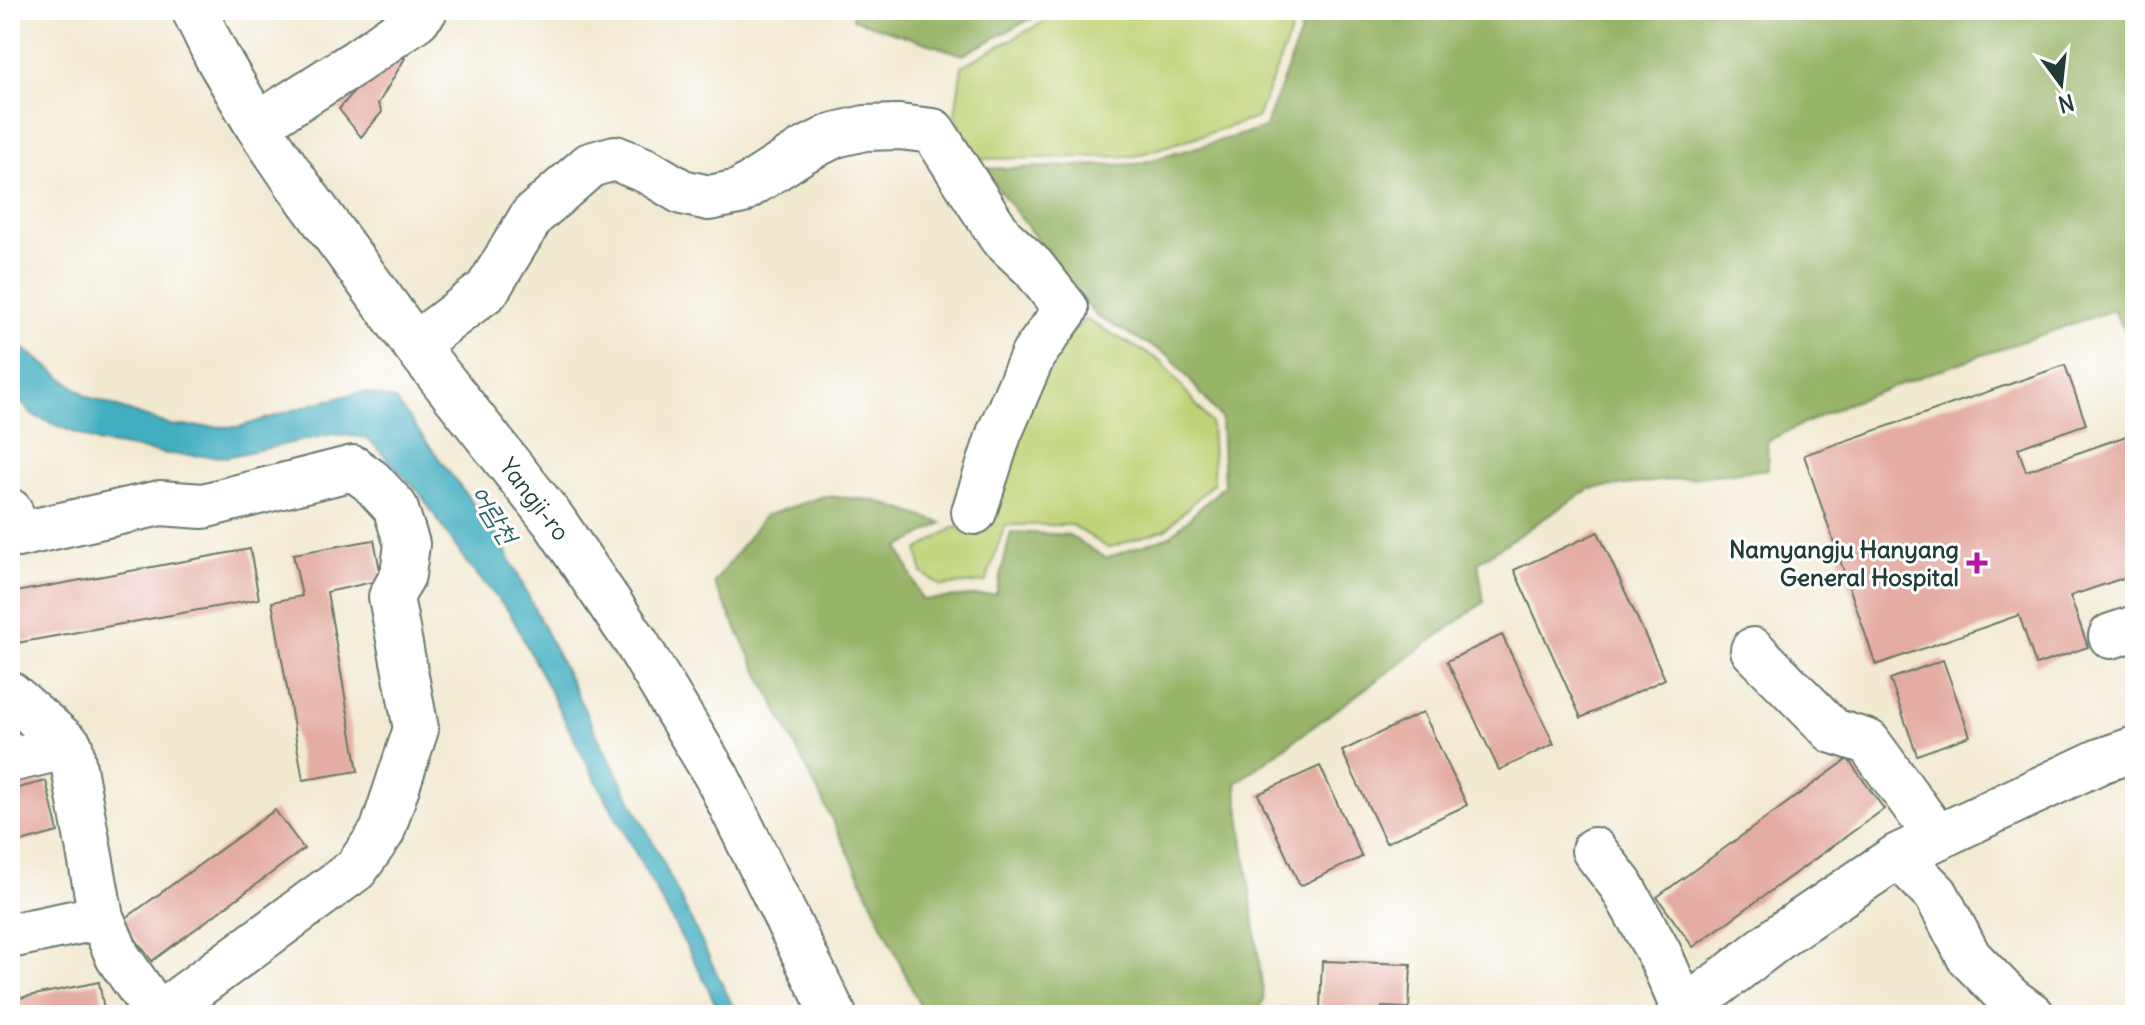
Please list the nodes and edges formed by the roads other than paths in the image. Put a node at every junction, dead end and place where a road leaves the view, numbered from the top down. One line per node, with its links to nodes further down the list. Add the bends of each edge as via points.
1 (194, 10): 3 (street, Yangji-ro)
2 (425, 10): 3 (street)
3 (257, 125): 4 (street, Yangji-ro)
4 (415, 345): 6 (street, via 487,290 532,216 590,165 615,158 682,192 709,198 739,192 835,135 865,128 933,131 1001,237 1066,309 1033,355 999,434); 18 (street, Yangji-ro, via 554,521 636,642 717,777)
5 (10, 511): 15 (street, via 17,535 160,503 203,506 353,468 395,507 407,544 403,575 391,597 416,729 382,832 356,869 158,1015 118,957)
6 (974, 512)
7 (1753, 650): 12 (street, via 1833,731 1868,742)
8 (10, 694): 9 (street)
9 (70, 746): 11 (street); 15 (street)
10 (2135, 749): 12 (street)
11 (10, 760)
12 (1937, 837): 14 (street)
13 (1594, 850): 17 (street, via 1621,885 1659,953)
14 (1898, 856): 17 (street, via 1787,931); 19 (street, via 1936,894 1969,957)
15 (101, 917): 16 (street)
16 (10, 936)
17 (1681, 1013)
18 (834, 1015)
19 (2032, 1015)

